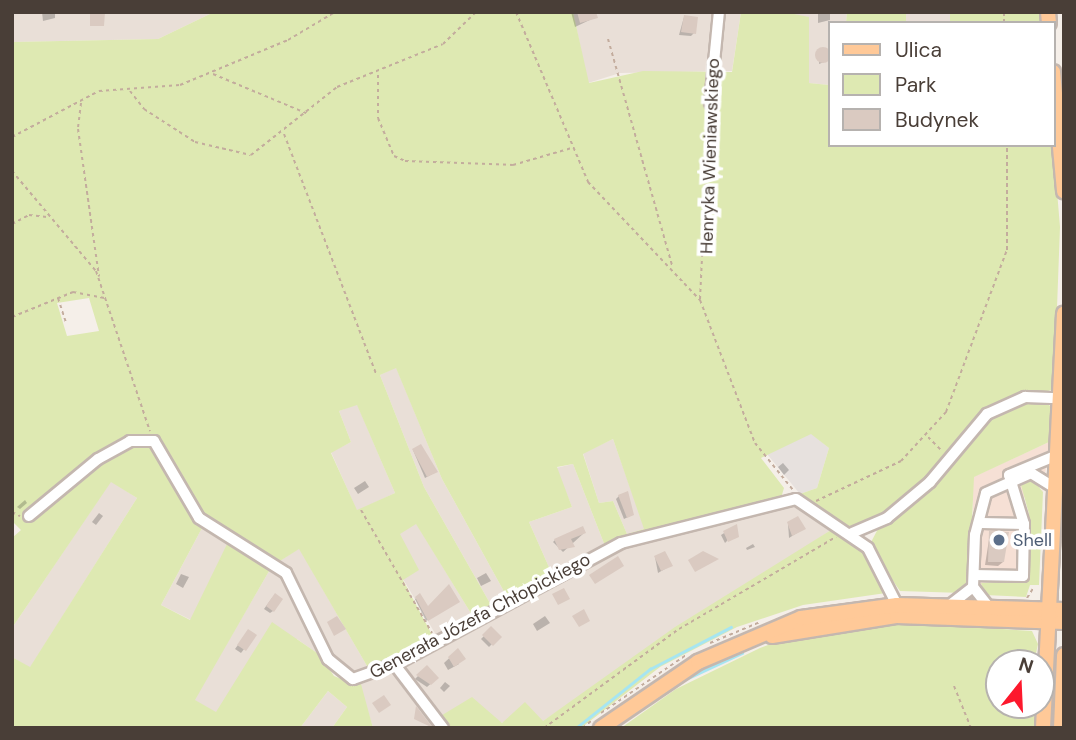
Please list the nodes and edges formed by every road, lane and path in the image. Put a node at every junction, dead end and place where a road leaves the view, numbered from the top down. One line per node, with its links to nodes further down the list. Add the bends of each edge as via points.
1 (335, 12): 6 (path)
2 (475, 12): 7 (path, via 443,44)
3 (516, 12): 16 (path)
4 (719, 12): 11 (street, Henryka Wieniawskiego)
5 (608, 39): 21 (path)
6 (211, 73): 8 (path, via 180,85); 12 (path)
7 (378, 74): 12 (path, via 337,87); 16 (path, via 378,118 394,156 405,161 513,165)
8 (130, 92): 10 (path, via 110,88); 13 (path, via 158,120 220,151 251,155)
9 (1055, 94): 18 (main road)
10 (81, 103): 14 (path); 22 (path, via 78,129)
11 (710, 103): 25 (path, Henryka Wieniawskiego)
12 (309, 114): 13 (path)
13 (284, 133): 29 (path)
14 (12, 136)
15 (1007, 147): 31 (path, via 1007,250 996,292 970,361)
16 (572, 148): 21 (path, via 598,196)
17 (12, 171): 19 (path)
18 (1064, 191)
19 (50, 217): 20 (path, via 29,215); 22 (path, via 88,258)
20 (12, 224)
21 (673, 266): 25 (path)
22 (100, 282): 24 (path)
23 (58, 298): 24 (path, via 87,290); 27 (path); 28 (path)
24 (105, 299): 32 (path)
25 (700, 300): 37 (path, via 755,443)
26 (1064, 314): 30 (main road)
27 (12, 317)
28 (66, 322)
29 (376, 374)
30 (1058, 398): 33 (main road); 34 (street, via 1006,402 974,426)
31 (928, 436): 34 (path); 38 (path, via 883,472)
32 (154, 441): 40 (street, via 130,441 98,459); 57 (street, Generała Józefa Chłopickiego, via 200,519 286,573 335,670 353,679)
33 (1055, 456): 35 (street, via 1015,468); 36 (main road)
34 (949, 459): 43 (street, via 887,518)
35 (1009, 485): 36 (street, via 1031,473); 41 (street, via 986,493); 42 (street)
36 (1053, 487): 45 (main road)
37 (800, 499): 38 (street); 54 (street, Generała Józefa Chłopickiego, via 621,542)
38 (812, 504): 43 (street)
39 (361, 510): 54 (path)
40 (29, 516)
41 (982, 523): 42 (street); 44 (street, via 975,535)
42 (1024, 524): 44 (street, via 1023,576)
43 (849, 532): 48 (street, via 891,583); 60 (path, via 679,629)
44 (973, 581): 49 (street); 50 (street)
45 (1049, 582): 47 (main road); 52 (main road)
46 (1034, 587): 47 (path)
47 (1027, 603): 50 (main road); 52 (main road)
48 (897, 605): 49 (main road); 55 (main road, via 802,618)
49 (950, 605): 50 (main road)
50 (988, 606)
51 (1064, 610): 52 (main road)
52 (1048, 615): 53 (main road); 55 (main road, via 897,616 804,629); 63 (main road)
53 (1064, 622)
54 (436, 640): 57 (street, Generała Józefa Chłopickiego)
55 (717, 652): 61 (main road, via 669,677)
56 (1064, 654): 64 (main road)
57 (395, 665): 59 (street)
58 (954, 686): 62 (path)
59 (443, 728)
60 (544, 728)
61 (601, 728)
62 (971, 728)
63 (1043, 728)
64 (1061, 728)

